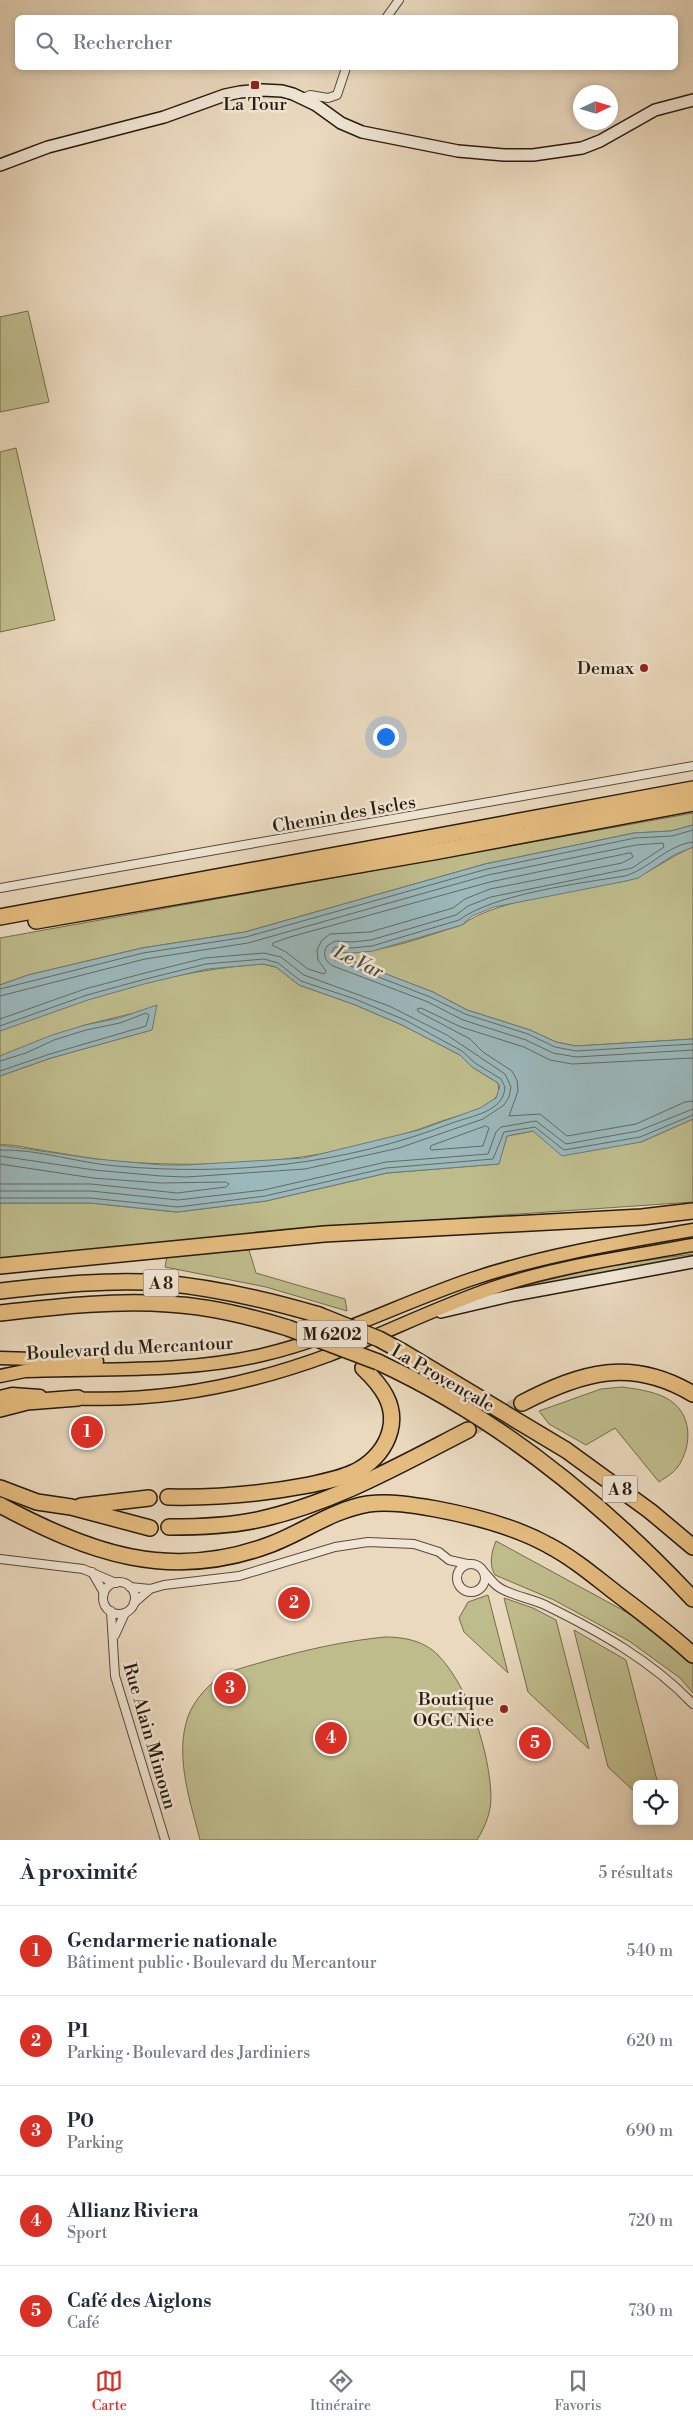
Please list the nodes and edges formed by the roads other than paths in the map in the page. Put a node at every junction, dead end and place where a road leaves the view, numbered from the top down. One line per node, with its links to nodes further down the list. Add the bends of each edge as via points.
1 (399, 0): 2 (street)
2 (388, 15)
3 (345, 70): 4 (street, via 337,95 328,98 310,94)
4 (303, 98): 5 (main road, via 341,123 362,132 458,151 504,155 533,155 582,148 655,110); 6 (main road, via 282,91 262,90 225,95 183,112 56,145)
5 (693, 100)
6 (0, 165)
7 (693, 766): 10 (street, Chemin des Iscles)
8 (693, 789): 11 (highway)
9 (693, 803): 12 (highway, via 439,851)
10 (0, 888)
11 (0, 917)
12 (0, 927)
13 (693, 1211): 17 (highway, via 642,1217 324,1234)
14 (693, 1230): 23 (main road, Boulevard du Mercantour / M 6202, via 530,1263 471,1280 307,1343 251,1357)
15 (693, 1245): 20 (main road, M 6202, via 518,1281)
16 (693, 1262): 20 (main road, via 514,1295)
17 (0, 1266)
18 (0, 1291): 38 (highway, La Provençale / A 8, bridge, via 63,1284 162,1283 214,1289 319,1315 403,1352 566,1450 650,1511)
19 (0, 1313): 21 (highway, La Provençale / A 8, bridge, via 101,1304 167,1304 216,1309)
20 (422, 1316): 27 (main road, M 6202, via 330,1354 225,1386 163,1396)
21 (328, 1341): 32 (highway, bridge, via 363,1368 385,1392 392,1425 381,1451 360,1469 322,1482 254,1494); 51 (highway, La Provençale / A 8, bridge, via 378,1362 461,1407 556,1474 636,1542)
22 (0, 1358): 23 (main road, M 6202)
23 (187, 1365): 24 (main road, Boulevard du Mercantour / M 6202, via 25,1371)
24 (0, 1376)
25 (693, 1394): 28 (highway, via 657,1376 621,1372 586,1376)
26 (0, 1397): 27 (main road, M 6202, via 12,1394)
27 (78, 1398): 29 (highway, via 27,1402)
28 (522, 1403)
29 (0, 1409)
30 (468, 1430): 36 (highway, via 359,1486 274,1516 255,1521)
31 (0, 1488): 35 (highway, via 37,1502)
32 (168, 1497)
33 (149, 1498): 35 (highway)
34 (0, 1506): 56 (highway, via 104,1551 145,1560 182,1562 258,1549 366,1505 399,1504 454,1513 514,1530 574,1560 671,1635)
35 (72, 1507): 37 (highway)
36 (169, 1527)
37 (150, 1528)
38 (693, 1547)
39 (0, 1559): 42 (street)
40 (449, 1560): 41 (street); 44 (street); 48 (street, via 439,1552 414,1544 368,1542 335,1548 239,1576)
41 (467, 1564): 43 (street, via 479,1566); 44 (street, via 458,1571)
42 (92, 1572): 45 (street); 50 (street)
43 (484, 1572): 47 (street); 49 (street, via 483,1584)
44 (457, 1579): 49 (street, via 461,1588)
45 (116, 1583): 46 (street); 50 (street)
46 (130, 1587): 48 (street); 52 (street, via 135,1594)
47 (499, 1587): 49 (street); 57 (street, via 542,1603 638,1656)
48 (150, 1589): 52 (street)
49 (473, 1592)
50 (104, 1593): 53 (street, via 104,1603)
51 (693, 1599)
52 (134, 1603): 54 (street)
53 (110, 1611): 54 (street); 55 (street, Rue Alain Mimoun)
54 (124, 1613): 55 (street, Rue Alain Mimoun)
55 (113, 1639): 58 (street, Rue Alain Mimoun, via 115,1676)
56 (693, 1656)
57 (693, 1704)
58 (165, 1840)

